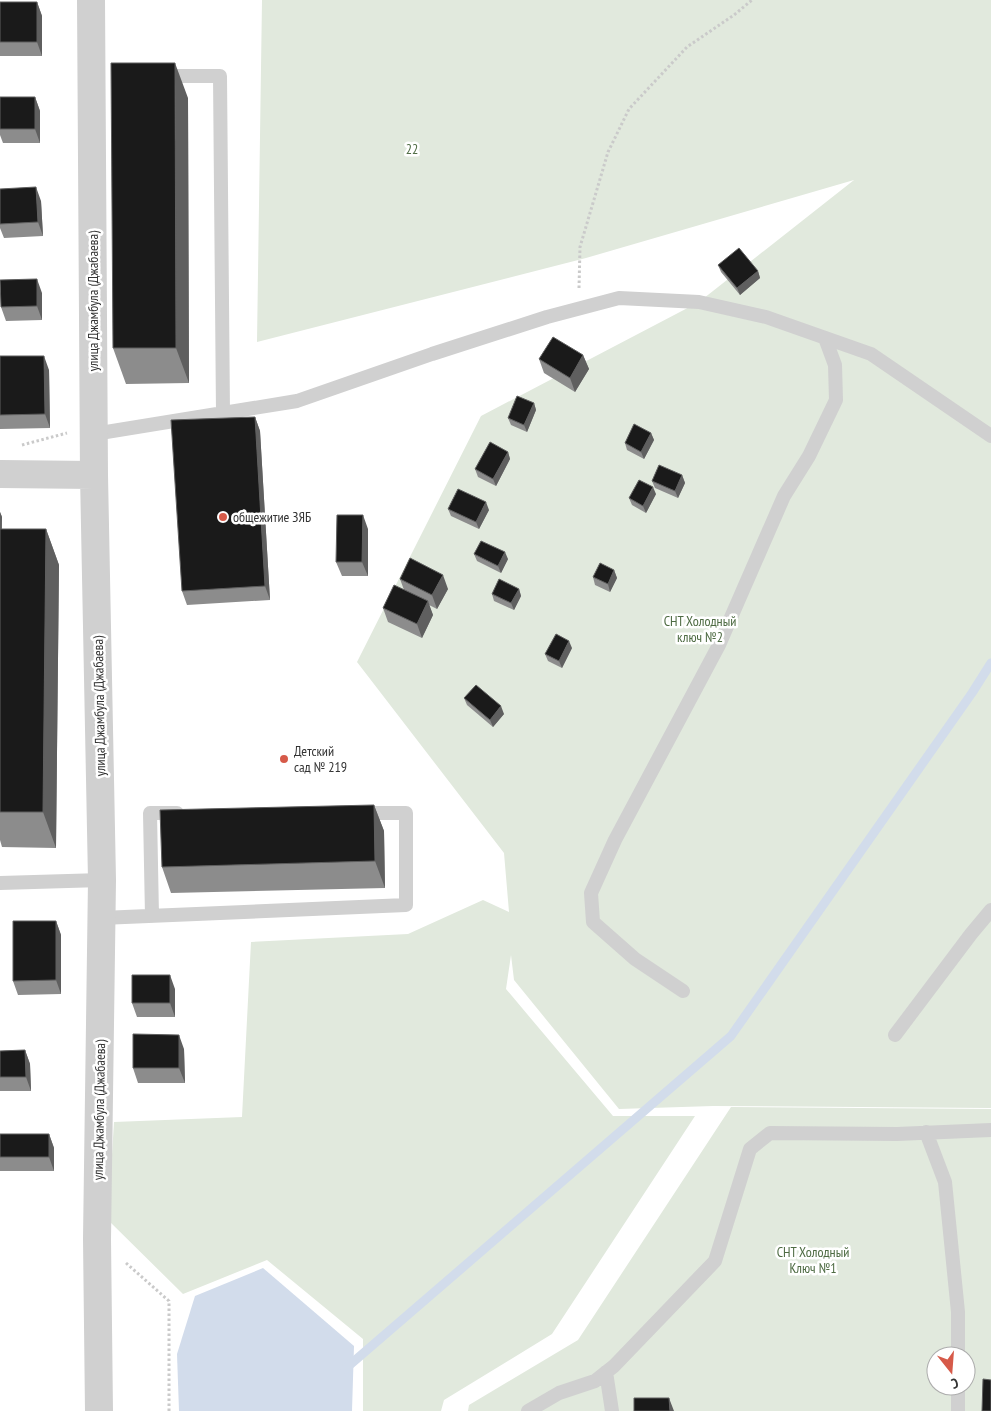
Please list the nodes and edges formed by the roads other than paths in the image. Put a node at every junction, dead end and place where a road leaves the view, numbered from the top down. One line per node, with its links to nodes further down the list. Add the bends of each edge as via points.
1 (91, 0): 5 (street, улица Джамбула (Джабаева), via 96,75)
2 (151, 76): 4 (lane, via 220,76)
3 (825, 338): 4 (lane, via 766,317 699,302 619,298 547,317 297,401); 6 (lane, via 870,354); 16 (lane, via 835,365 836,400 809,456 784,496 719,644 615,840 591,893 593,922)
4 (223, 413): 5 (lane)
5 (94, 434): 8 (street, улица Джамбула (Джабаева))
6 (991, 436)
7 (0, 474): 8 (street)
8 (94, 475): 11 (street, улица Джамбула (Джабаева))
9 (347, 813): 14 (lane, via 406,813 406,905)
10 (190, 814): 14 (lane, via 150,814)
11 (102, 880): 12 (lane); 15 (street, улица Джамбула (Джабаева))
12 (0, 883)
13 (991, 910): 17 (lane)
14 (152, 916): 15 (lane)
15 (102, 918): 23 (street, улица Джамбула (Джабаева), via 97,1238)
16 (683, 991)
17 (895, 1035)
18 (991, 1130): 19 (lane)
19 (926, 1132): 20 (lane, via 946,1182); 21 (lane, via 770,1133 750,1149 715,1261)
20 (958, 1346)
21 (606, 1372): 24 (lane, via 595,1381 559,1393); 25 (lane)
22 (958, 1396): 26 (lane)
23 (99, 1411)
24 (528, 1411)
25 (612, 1411)
26 (958, 1411)

